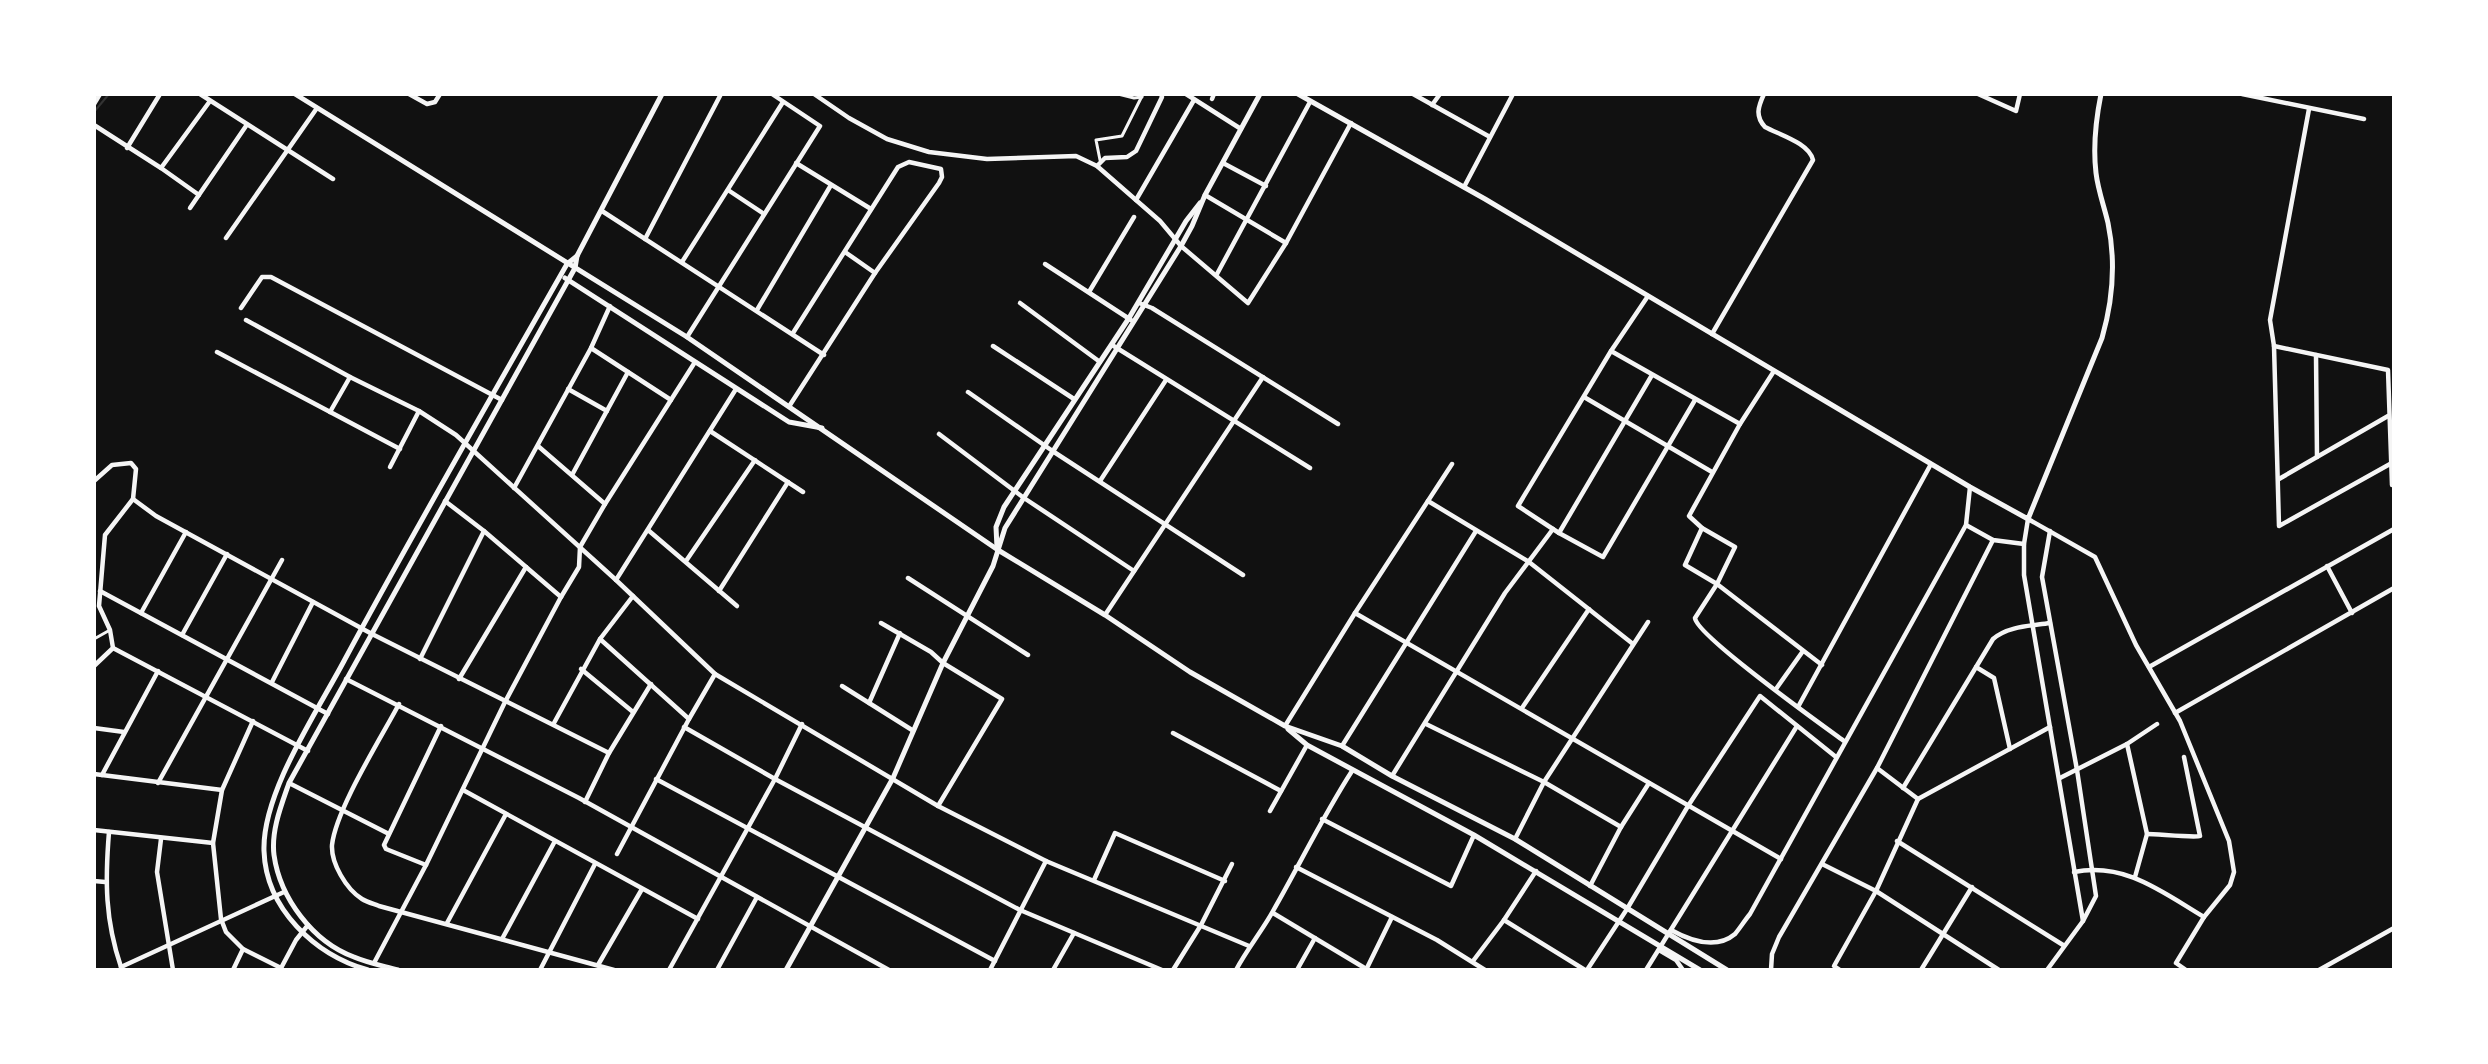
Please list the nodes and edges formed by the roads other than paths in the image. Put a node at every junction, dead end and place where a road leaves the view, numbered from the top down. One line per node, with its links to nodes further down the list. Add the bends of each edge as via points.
1 (100, 94): 30 (street)
2 (160, 94): 40 (street)
3 (200, 94): 27 (street)
4 (295, 94): 32 (street)
5 (409, 94): 6 (street, via 428,105)
6 (440, 94)
7 (662, 94): 57 (street)
8 (721, 94): 62 (street)
9 (772, 94): 28 (street)
10 (814, 94): 45 (street, via 887,139 929,152 987,159 1076,156)
11 (1118, 94): 24 (street)
12 (1155, 94): 25 (street)
13 (1186, 94): 26 (street)
14 (1260, 94): 38 (street)
15 (1298, 94): 29 (street)
16 (1413, 94): 31 (street)
17 (1440, 94): 31 (street)
18 (1513, 94): 39 (street)
19 (1764, 94): 87 (street, via 1759,105 1760,122 1806,148 1813,160)
20 (1978, 94): 21 (street, via 2016,111)
21 (2020, 94)
22 (2101, 94): 156 (street, via 2096,173 2112,252 2108,320)
23 (2242, 94): 33 (street)
24 (1143, 96): 42 (street, via 1122,136 1096,140)
25 (1162, 96): 42 (street, via 1136,151 1127,157)
26 (1194, 99): 38 (street); 54 (street)
27 (210, 101): 37 (street); 46 (street)
28 (783, 102): 43 (street, via 820,126); 51 (street)
29 (1310, 102): 35 (street); 49 (street)
30 (94, 104)
31 (1432, 105): 39 (street)
32 (317, 108): 41 (street); 69 (street)
33 (2309, 109): 34 (street); 90 (street, via 2270,320)
34 (2364, 119)
35 (1351, 123): 50 (street); 64 (street)
36 (94, 124): 40 (street)
37 (246, 126): 41 (street); 52 (street)
38 (1241, 129): 44 (street)
39 (1490, 137): 50 (street)
40 (127, 148): 46 (street)
41 (286, 151): 47 (street); 61 (street)
42 (1100, 160): 45 (street)
43 (796, 163): 48 (street); 58 (street)
44 (1223, 163): 49 (street); 53 (street)
45 (1097, 166): 54 (street)
46 (161, 168): 52 (street)
47 (333, 179)
48 (831, 185): 56 (street); 83 (street)
49 (1266, 186): 60 (street)
50 (1464, 187): 78 (street)
51 (728, 190): 58 (street); 68 (street)
52 (199, 195): 55 (street)
53 (1206, 195): 60 (street); 63 (street); 65 (street)
54 (1136, 200): 63 (street)
55 (190, 208)
56 (871, 209): 66 (street); 72 (street, via 902,164 919,163 941,169 939,183)
57 (602, 211): 62 (street); 67 (street)
58 (764, 214): 76 (street)
59 (1134, 217): 77 (street)
60 (1247, 221): 64 (street); 73 (street)
61 (226, 238)
62 (645, 239): 68 (street)
63 (1175, 240): 65 (street); 80 (street)
64 (1286, 243): 73 (street, via 1248,303)
65 (1181, 246): 73 (street); 80 (street)
66 (845, 252): 72 (street); 86 (street)
67 (577, 256): 69 (street); 71 (street)
68 (682, 262): 76 (street)
69 (567, 264): 71 (street); 74 (street)
70 (1045, 264): 77 (street)
71 (575, 268): 75 (street); 88 (street)
72 (875, 273): 95 (street)
73 (1217, 274)
74 (560, 276): 75 (street); 108 (street)
75 (567, 280): 81 (street); 111 (street)
76 (719, 286): 83 (street); 88 (street)
77 (1089, 292): 85 (street)
78 (1648, 296): 87 (street); 93 (street)
79 (1020, 303): 98 (street)
80 (1142, 304): 85 (street); 103 (street)
81 (610, 306): 92 (street); 97 (street)
82 (241, 308): 108 (street, via 262,277 271,277)
83 (757, 310): 86 (street)
84 (246, 320): 102 (street)
85 (1131, 320): 91 (street)
86 (793, 333): 95 (street)
87 (1712, 334): 99 (street)
88 (687, 337): 114 (street)
89 (993, 346): 110 (street)
90 (2274, 346): 96 (street); 142 (street)
91 (1115, 347): 98 (street); 104 (street); 132 (street)
92 (591, 348): 100 (street); 105 (street)
93 (1611, 351): 101 (street); 109 (street)
94 (217, 352): 117 (street)
95 (824, 355): 114 (street)
96 (2316, 355): 118 (street, via 2388,370); 133 (street)
97 (695, 362): 106 (street); 112 (street)
98 (1100, 362): 110 (street)
99 (1774, 371): 122 (street); 136 (street)
100 (628, 372): 112 (street); 116 (street)
101 (1652, 375): 113 (street); 120 (street)
102 (350, 377): 115 (street); 117 (street)
103 (1263, 377): 119 (street); 121 (street)
104 (1166, 380): 119 (street); 144 (street)
105 (568, 389): 116 (street); 127 (street)
106 (736, 389): 123 (street, via 789,422); 124 (street)
107 (968, 393): 128 (street)
108 (493, 394): 111 (street); 126 (street)
109 (1584, 397): 120 (street); 160 (street, via 1518,506)
110 (1074, 399): 128 (street)
111 (502, 400): 131 (street)
112 (671, 400): 155 (street)
113 (1695, 400): 122 (street); 129 (street)
114 (790, 405): 123 (street)
115 (419, 411): 126 (street); 130 (street)
116 (607, 411): 141 (street)
117 (330, 412): 130 (street)
118 (2388, 416): 133 (street); 137 (street)
119 (1233, 421): 139 (street); 157 (street)
120 (1625, 421): 129 (street); 167 (street)
121 (1338, 424)
122 (1740, 424): 140 (street)
123 (823, 429): 171 (street)
124 (710, 431): 134 (street); 162 (street)
125 (939, 434): 149 (street)
126 (466, 444): 131 (street); 201 (street)
127 (538, 446): 141 (street); 148 (street)
128 (1045, 446): 132 (street); 149 (street)
129 (1668, 447): 140 (street); 167 (street, via 1603,558)
130 (400, 448): 138 (street)
131 (474, 451): 148 (street); 153 (street)
132 (1054, 452): 144 (street); 151 (street)
133 (2317, 457): 142 (street)
134 (756, 460): 145 (street); 174 (street)
135 (1452, 464): 154 (street)
136 (1931, 464): 147 (street); 216 (street)
137 (2391, 464): 142 (street, via 2279,526); 146 (street)
138 (390, 467)
139 (1310, 468)
140 (1712, 472): 159 (street, via 1689,514)
141 (572, 475): 155 (street)
142 (2279, 479)
143 (94, 481): 152 (street, via 112,465 131,463 136,474)
144 (1100, 481): 157 (street)
145 (788, 482): 150 (street); 186 (street)
146 (2392, 485)
147 (1970, 487): 156 (street); 158 (street)
148 (514, 488): 170 (street)
149 (1015, 491): 151 (street); 171 (street, via 998,518)
150 (803, 492)
151 (1024, 498): 171 (street, via 1005,528); 178 (street)
152 (133, 500): 166 (street); 185 (street, via 105,535)
153 (446, 501): 163 (street); 204 (street)
154 (1428, 501): 164 (street); 193 (street)
155 (605, 504): 170 (street)
156 (2028, 519): 165 (street); 169 (street)
157 (1165, 524): 178 (street); 179 (street)
158 (1966, 525): 168 (street); 256 (street)
159 (1702, 528): 183 (street, via 1685,565); 183 (street, via 1735,547)
160 (1553, 529): 167 (street); 175 (street)
161 (2394, 529): 176 (street)
162 (648, 530): 174 (street); 182 (street)
163 (484, 531): 177 (street); 214 (street)
164 (1476, 531): 175 (street); 208 (street)
165 (2050, 531): 199 (street, via 2042,577); 219 (street, via 2095,557)
166 (186, 532): 172 (street); 192 (street)
167 (1559, 533)
168 (1993, 540): 169 (street); 267 (street)
169 (2024, 544): 200 (street, via 2024,575)
170 (580, 547): 182 (street); 188 (street, via 579,567)
171 (998, 549): 195 (street); 196 (street)
172 (227, 554): 181 (street); 205 (street)
173 (282, 560): 181 (street)
174 (686, 561): 186 (street)
175 (1529, 562): 191 (street); 222 (street)
176 (2327, 566): 194 (street); 219 (street)
177 (526, 567): 188 (street); 225 (street)
178 (1134, 571): 195 (street)
179 (1244, 575)
180 (908, 578): 196 (street)
181 (273, 579): 189 (street); 213 (street)
182 (616, 580): 187 (street)
183 (1717, 584): 211 (street); 229 (street, via 1695,618 1696,625)
184 (2394, 588): 194 (street)
185 (100, 591): 192 (street); 202 (street, via 99,606)
186 (719, 591): 190 (street)
187 (633, 596): 207 (street); 223 (street)
188 (561, 597): 231 (street)
189 (313, 602): 201 (street); 226 (street)
190 (737, 606)
191 (1589, 609): 209 (street); 235 (street)
192 (141, 613): 205 (street)
193 (1355, 613): 208 (street); 247 (street)
194 (2352, 613): 238 (street)
195 (1105, 615): 247 (street, via 1190,672)
196 (969, 616): 212 (street); 215 (street)
197 (1648, 622): 209 (street)
198 (881, 623): 203 (street)
199 (2050, 623): 200 (street); 268 (street)
200 (2033, 626): 218 (street, via 2001,633); 250 (street)
201 (362, 629): 204 (street); 236 (street)
202 (110, 630): 206 (street); 210 (street)
203 (900, 633): 215 (street); 233 (street)
204 (372, 634): 214 (street); 224 (street)
205 (182, 635): 213 (street)
206 (94, 639)
207 (600, 639): 220 (street); 227 (street)
208 (1407, 642): 222 (street); 260 (street)
209 (1634, 644): 255 (street)
210 (113, 648): 217 (street); 221 (street)
211 (1803, 651): 216 (street); 229 (street)
212 (1028, 655)
213 (228, 658): 226 (street); 230 (street)
214 (420, 659): 225 (street)
215 (943, 663): 252 (street); 287 (street, via 1002,699)
216 (1822, 665): 234 (street)
217 (94, 666)
218 (1976, 667): 262 (street, via 1994,678); 281 (street)
219 (2149, 667): 238 (street)
220 (581, 669): 237 (street); 242 (street)
221 (158, 671): 230 (street); 253 (street)
222 (1457, 671): 235 (street); 244 (street)
223 (715, 674): 240 (street); 243 (street)
224 (346, 679): 232 (street); 239 (street)
225 (459, 679): 231 (street)
226 (272, 682): 236 (street)
227 (651, 684): 237 (street); 240 (street)
228 (842, 686): 233 (street)
229 (1776, 689): 234 (street)
230 (205, 696): 241 (street); 278 (street)
231 (505, 702): 242 (street); 261 (street)
232 (399, 704): 246 (street); 290 (street)
233 (869, 704): 252 (street)
234 (1798, 707): 256 (street)
235 (1521, 708): 255 (street)
236 (319, 709): 239 (street); 259 (street)
237 (633, 712): 264 (street)
238 (2175, 713): 337 (street, via 2232,852 2234,872 2230,885)
239 (328, 714): 263 (street)
240 (688, 719): 249 (street)
241 (253, 721): 259 (street); 282 (street)
242 (554, 723): 264 (street)
243 (802, 724): 273 (street); 274 (street)
244 (1426, 724): 272 (street); 277 (street)
245 (2157, 724): 257 (street)
246 (441, 726): 261 (street); 300 (street)
247 (1285, 726): 258 (street); 260 (street)
248 (1797, 726): 265 (street); 288 (street, via 1760,696); 299 (street)
249 (684, 727): 273 (street); 276 (street)
250 (2050, 727): 262 (street); 275 (street)
251 (94, 728): 253 (street)
252 (912, 730): 274 (street)
253 (124, 732): 271 (street)
254 (1173, 734): 284 (street)
255 (1572, 738): 277 (street); 280 (street)
256 (1844, 741): 265 (street)
257 (2127, 744): 268 (street); 301 (street)
258 (1307, 745): 269 (street); 284 (street)
259 (299, 746): 263 (street); 331 (street, via 281,779 268,818 264,852)
260 (1342, 746): 272 (street)
261 (483, 748): 283 (street); 286 (street)
262 (2010, 749): 285 (street)
263 (308, 751): 279 (street)
264 (609, 753): 286 (street)
265 (1836, 757): 309 (street)
266 (2184, 757): 301 (street, via 2200,836)
267 (1877, 768): 281 (street); 313 (street)
268 (2077, 770): 275 (street); 316 (street)
269 (1352, 771): 292 (street); 302 (street)
270 (94, 774): 271 (street)
271 (102, 776): 278 (street)
272 (1392, 776): 304 (street)
273 (775, 778): 294 (street); 295 (street)
274 (893, 778): 287 (street); 295 (street)
275 (2060, 778): 318 (street)
276 (656, 779): 293 (street); 294 (street)
277 (1544, 782): 296 (street); 304 (street)
278 (158, 783): 282 (street)
279 (289, 783): 290 (street); 330 (street, via 274,838 274,855)
280 (1649, 783): 288 (street); 296 (street)
281 (1903, 788): 285 (street)
282 (222, 790): 307 (street)
283 (463, 790): 291 (street); 314 (street)
284 (1281, 791): 289 (street)
285 (1918, 799): 306 (street)
286 (585, 802): 293 (street)
287 (938, 806): 310 (street)
288 (1688, 806): 299 (street); 333 (street)
289 (1270, 811)
290 (343, 812): 300 (street); 335 (street, via 332,846 336,867 346,884 361,899)
291 (506, 814): 305 (street); 344 (street)
292 (1322, 819): 302 (street, via 1451,886); 315 (street)
293 (632, 827): 308 (street); 320 (street)
294 (747, 827): 319 (street); 320 (street)
295 (865, 827): 319 (street); 334 (street)
296 (1621, 827): 326 (street)
297 (94, 830): 298 (street)
298 (109, 832): 303 (street); 325 (street)
299 (1734, 832): 309 (street); 350 (street)
300 (387, 833): 314 (street, via 386,849)
301 (2147, 834): 321 (street)
302 (1474, 835): 317 (street)
303 (161, 839): 307 (street); 356 (street, via 157,872)
304 (1515, 839): 326 (street)
305 (555, 841): 311 (street); 354 (street)
306 (1897, 841): 327 (street); 329 (street)
307 (213, 843): 339 (street)
308 (617, 854)
309 (1781, 859): 350 (street, via 1734,934 1710,942)
310 (1046, 861): 322 (street); 334 (street)
311 (595, 864): 328 (street); 360 (street)
312 (1232, 864): 324 (street)
313 (1822, 864): 329 (street); 393 (street, via 1779,937)
314 (426, 865): 335 (street)
315 (1296, 867): 336 (street); 338 (street)
316 (2093, 868): 318 (street); 321 (street); 343 (street, via 2096,896)
317 (1536, 871): 341 (street); 342 (street)
318 (2074, 872): 343 (street)
319 (837, 876): 347 (street); 362 (street)
320 (721, 877): 332 (street); 340 (street)
321 (2135, 877): 337 (street)
322 (1094, 880): 324 (street, via 1115,833); 345 (street)
323 (94, 881): 325 (street)
324 (1225, 881): 345 (street)
325 (105, 882): 368 (street, via 113,944)
326 (1590, 886): 333 (street)
327 (1972, 887): 352 (street); 355 (street)
328 (642, 889): 340 (street); 366 (street)
329 (1876, 891): 352 (street); 394 (street, via 1834,966)
330 (284, 892): 331 (street); 346 (street)
331 (276, 897): 339 (street); 351 (street)
332 (757, 897): 347 (street); 377 (street)
333 (1627, 909): 342 (street); 350 (street)
334 (1020, 910): 349 (street); 362 (street)
335 (402, 911): 344 (street); 365 (street)
336 (1273, 913): 353 (street); 357 (street)
337 (2204, 916): 399 (street, via 2176,963)
338 (1392, 917): 363 (street); 386 (street)
339 (221, 919): 356 (street); 359 (street, via 226,932)
340 (698, 919): 376 (street)
341 (1504, 920): 363 (street); 388 (street)
342 (1619, 921): 358 (street); 388 (street)
343 (2083, 921): 355 (street)
344 (447, 923): 354 (street)
345 (1201, 925): 357 (street); 383 (street)
346 (308, 926): 351 (street); 361 (street)
347 (809, 926): 378 (street); 379 (street)
348 (2394, 928): 400 (street)
349 (1074, 933): 381 (street); 382 (street)
350 (1669, 933): 358 (street); 392 (street)
351 (302, 934): 367 (street); 369 (street)
352 (1943, 935): 364 (street); 395 (street)
353 (1316, 938): 385 (street); 386 (street)
354 (502, 939): 360 (street)
355 (2064, 945): 398 (street)
356 (170, 946): 368 (street); 370 (street)
357 (1249, 946): 384 (street)
358 (1660, 948): 389 (street); 390 (street); 391 (street)
359 (243, 949): 369 (street); 371 (street)
360 (548, 952): 366 (street); 374 (street)
361 (352, 957): 365 (street); 367 (street)
362 (994, 961): 380 (street)
363 (1473, 961): 387 (street)
364 (1987, 962): 396 (street); 397 (street)
365 (374, 963): 373 (street)
366 (598, 965): 375 (street)
367 (349, 967): 372 (street)
368 (121, 968)
369 (280, 968)
370 (173, 969)
371 (233, 969)
372 (368, 969)
373 (398, 969)
374 (540, 969)
375 (614, 969)
376 (669, 969)
377 (717, 969)
378 (786, 969)
379 (889, 969)
380 (990, 969)
381 (1053, 969)
382 (1162, 969)
383 (1173, 969)
384 (1236, 969)
385 (1297, 969)
386 (1367, 969)
387 (1485, 969)
388 (1586, 969)
389 (1646, 969)
390 (1683, 969)
391 (1700, 969)
392 (1727, 969)
393 (1771, 969)
394 (1840, 969)
395 (1921, 969)
396 (1982, 969)
397 (1999, 969)
398 (2047, 969)
399 (2186, 969)
400 (2319, 969)

